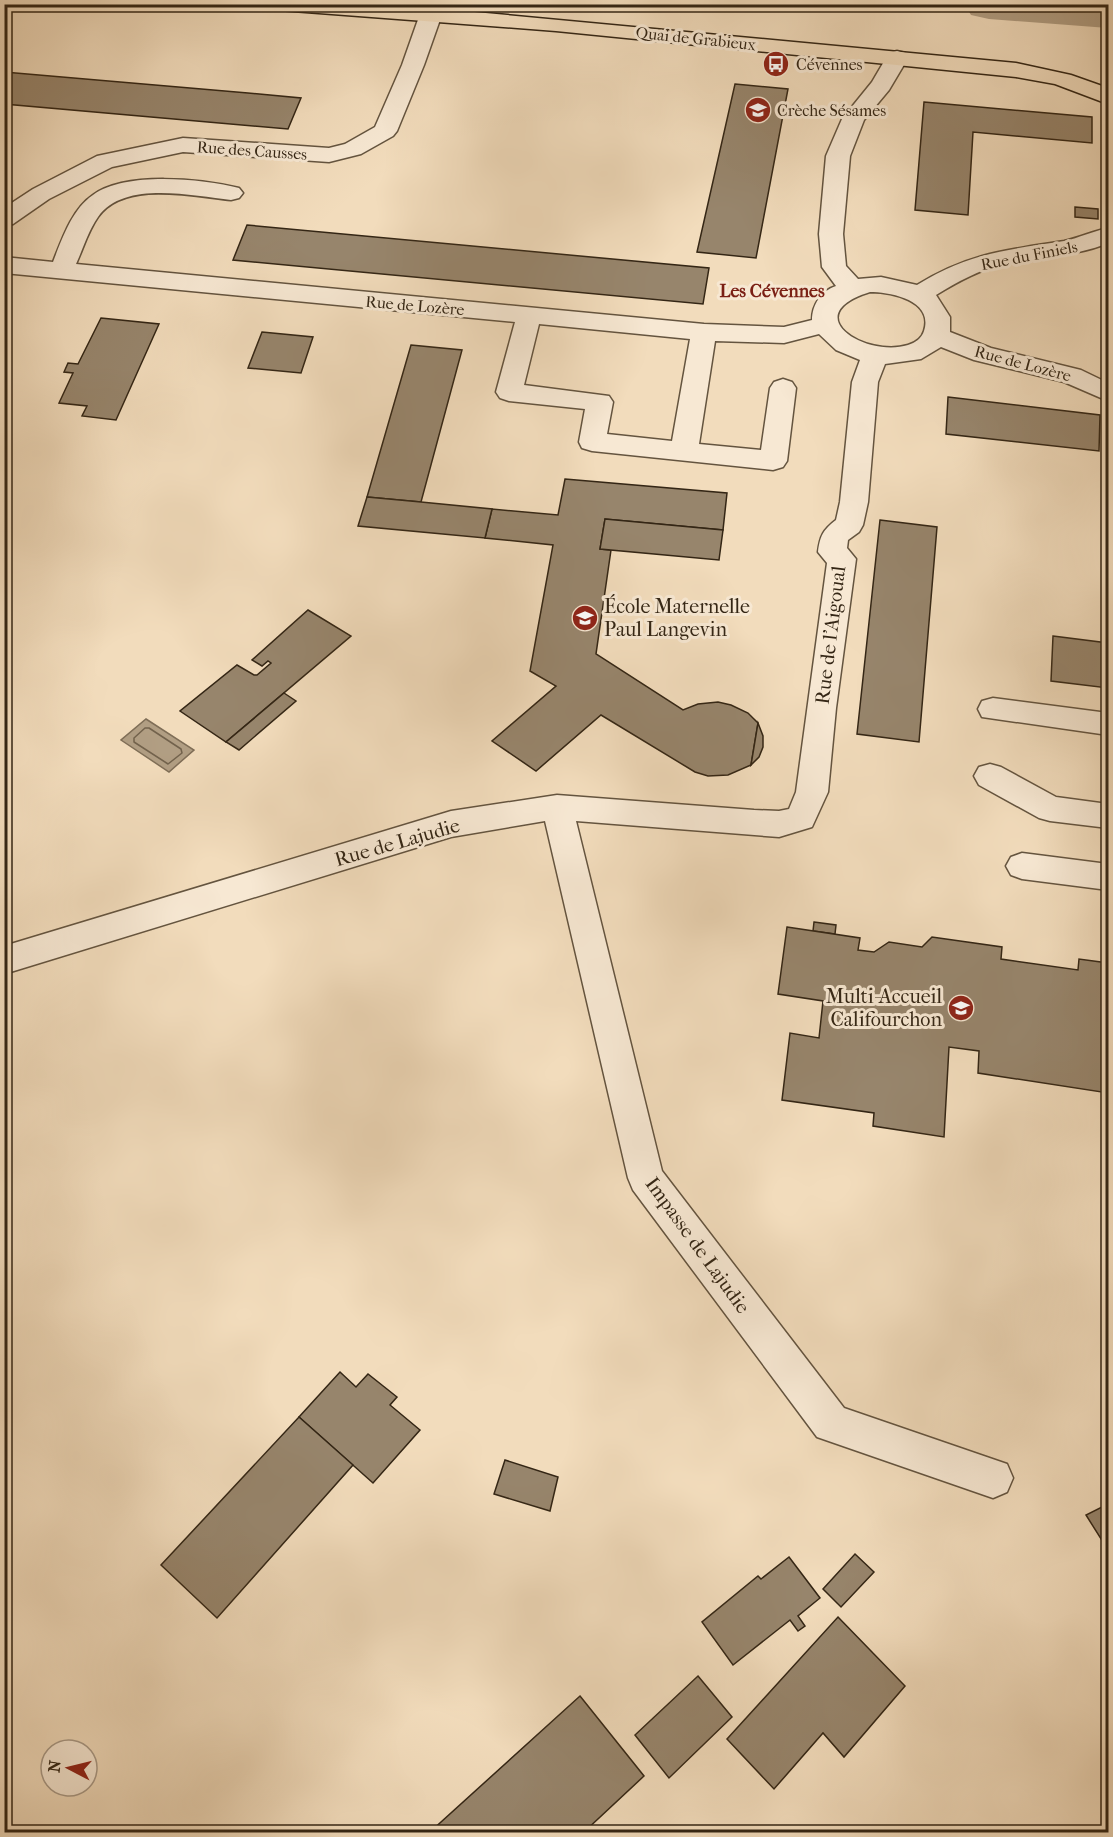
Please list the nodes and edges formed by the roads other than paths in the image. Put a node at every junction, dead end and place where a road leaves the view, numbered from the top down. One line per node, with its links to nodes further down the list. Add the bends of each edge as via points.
1 (279, 4): 3 (main road, Quai de Grabieux)
2 (548, 4): 4 (main road, Quai de Grabieux)
3 (431, 14): 6 (main road, Quai de Grabieux); 10 (street, Rue des Causses, via 385,131 353,149 329,155 183,145 105,161 41,194)
4 (849, 32)
5 (1050, 55): 7 (main road)
6 (897, 58): 8 (main road, Quai de Grabieux, via 1050,74); 14 (street, via 853,119 838,156 831,234 834,267)
7 (1108, 78)
8 (1108, 97)
9 (231, 193): 13 (street, via 146,186 115,192 88,212)
10 (4, 219)
11 (1108, 235): 15 (street, Rue du Finiels, via 1061,250 992,259 951,274)
12 (4, 265): 13 (street, Rue de Lozère)
13 (61, 271): 16 (street, Rue de Lozère)
14 (851, 287): 15 (street, via 886,284); 17 (street, via 828,303)
15 (919, 295): 19 (street, via 938,314)
16 (529, 315): 18 (street, Rue de Lozère); 23 (street, via 509,392 600,402 592,442)
17 (825, 325): 18 (street, Rue de Lozère, via 784,334); 20 (street, via 843,345)
18 (704, 332): 23 (street)
19 (936, 336): 20 (street, via 913,353); 22 (street, Rue de Lozère, via 983,354 1072,376)
20 (875, 356): 29 (street, Rue de l'Aigoual, via 865,382 849,525 834,536 832,552 842,559 812,792)
21 (783, 388): 23 (street, via 773,461)
22 (1108, 393)
23 (684, 451)
24 (993, 709): 25 (street)
25 (1108, 724)
26 (990, 776): 28 (street, via 1050,809)
27 (556, 807): 29 (street, Rue de Lajudie, via 754,823 779,824); 32 (street, Rue de Lajudie, via 451,824); 33 (street, Impasse de Lajudie, via 646,1178 831,1423)
28 (1108, 816)
29 (801, 818)
30 (1022, 866): 31 (street)
31 (1108, 877)
32 (4, 960)
33 (993, 1478)

